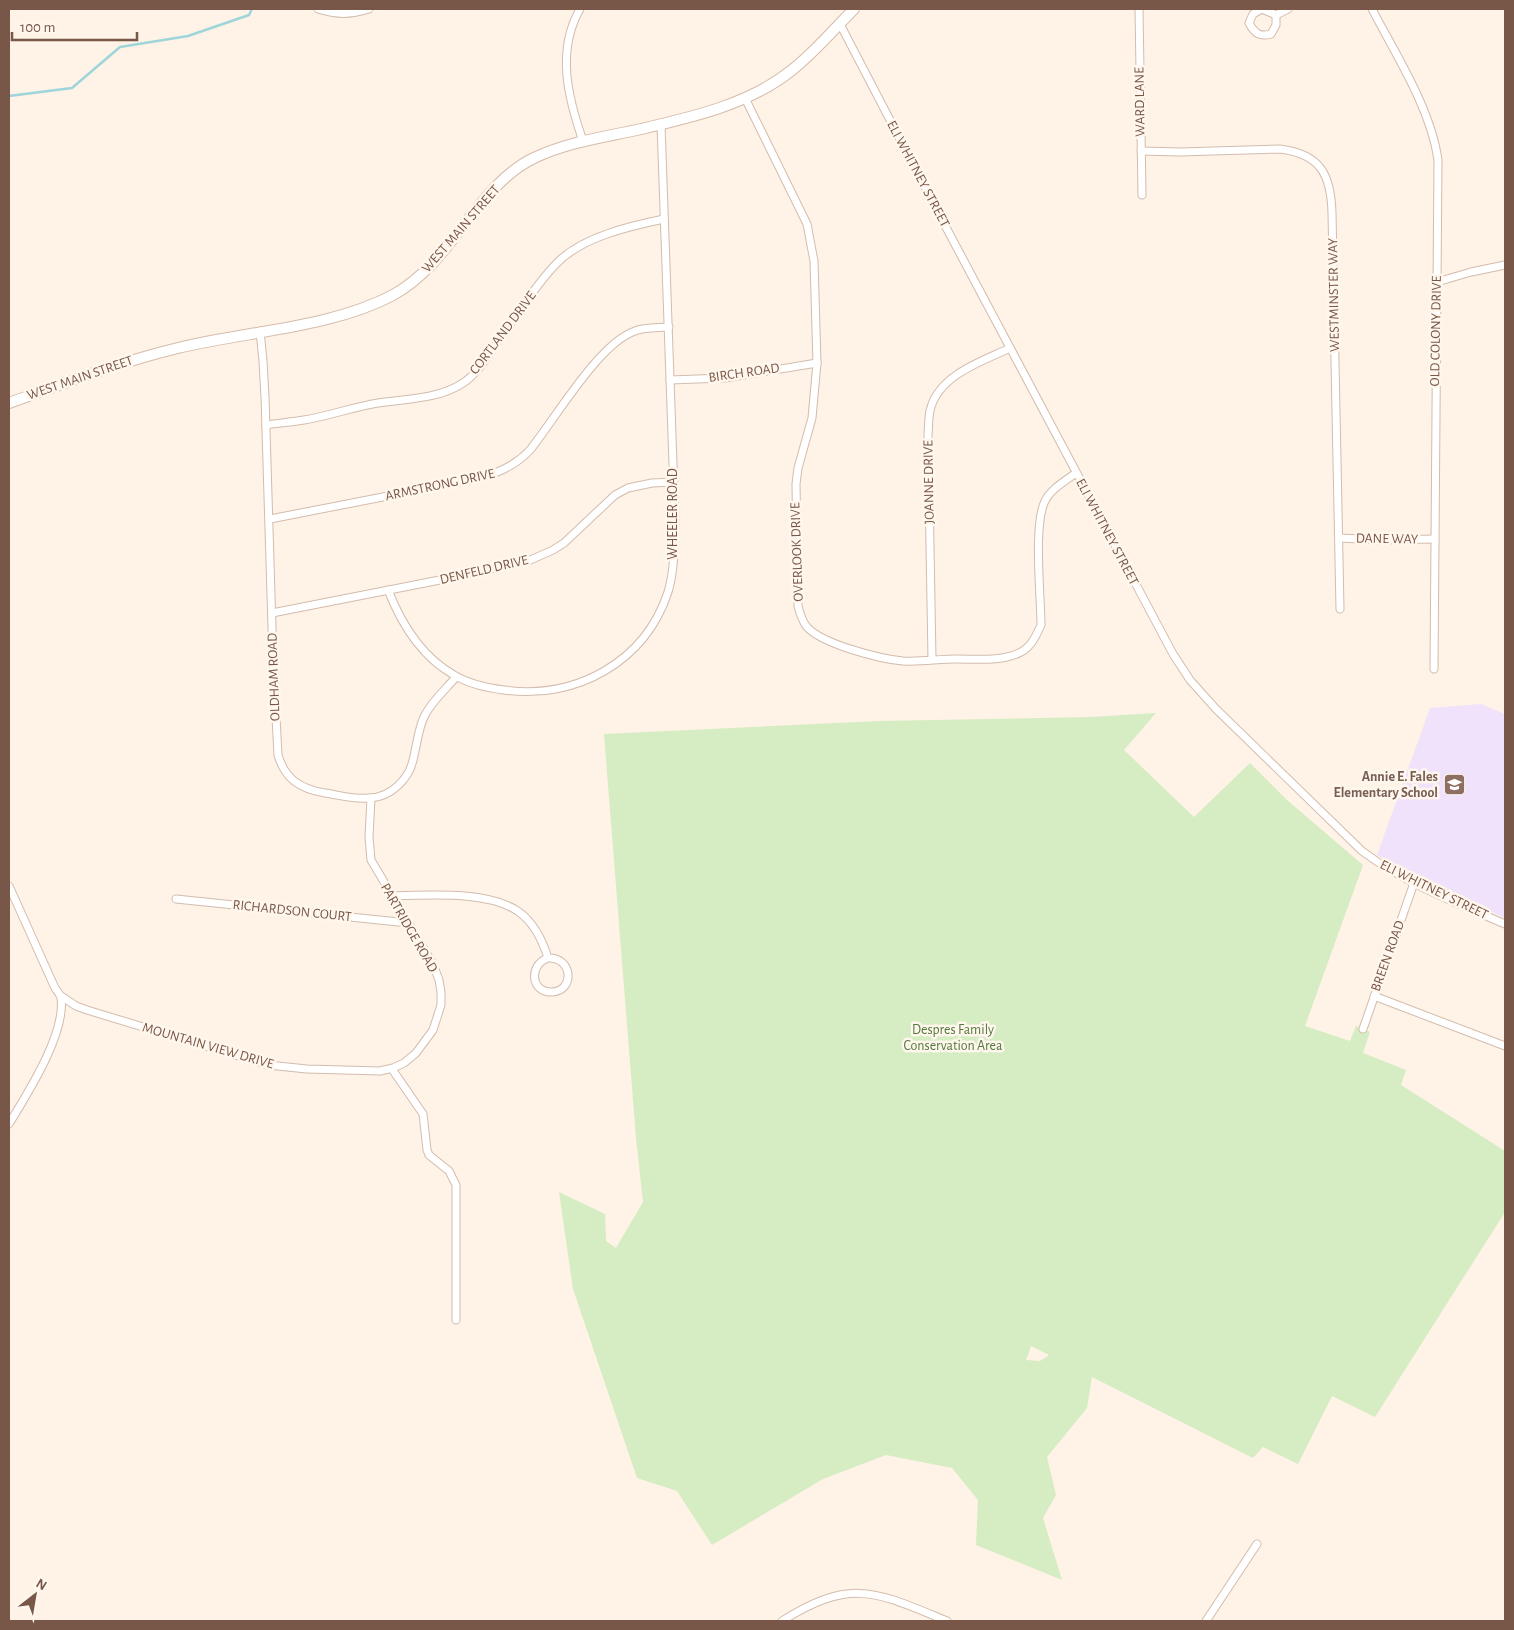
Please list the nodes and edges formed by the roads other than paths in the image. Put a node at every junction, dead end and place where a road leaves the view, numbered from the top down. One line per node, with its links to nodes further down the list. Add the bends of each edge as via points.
1 (318, 9): 2 (street, via 346,15)
2 (369, 9)
3 (580, 9): 12 (street, via 570,35 566,68 567,84)
4 (854, 9): 9 (street, WEST MAIN STREET)
5 (1138, 9): 13 (street, WARD LANE)
6 (1288, 9): 8 (street)
7 (1372, 9): 17 (street, OLD COLONY DRIVE, via 1424,110 1436,143)
8 (1276, 15)
9 (840, 24): 10 (street, WEST MAIN STREET, via 792,70); 20 (street, ELI WHITNEY STREET)
10 (746, 98): 11 (street, WEST MAIN STREET); 21 (street, OVERLOOK DRIVE, via 807,224 814,261)
11 (661, 125): 12 (street, WEST MAIN STREET); 15 (street, WHEELER ROAD)
12 (583, 141): 19 (street, WEST MAIN STREET, via 533,158 511,173 430,266 395,294 331,318)
13 (1141, 151): 14 (street, WARD LANE); 28 (street, WESTMINSTER WAY, via 1280,149 1312,159 1322,168 1332,195)
14 (1142, 195)
15 (664, 218): 18 (street, WHEELER ROAD); 24 (street, CORTLAND DRIVE, via 595,239 557,262 480,365 454,388 429,396 304,420)
16 (1505, 265): 17 (street)
17 (1437, 282): 29 (street, OLD COLONY DRIVE)
18 (669, 327): 22 (street, WHEELER ROAD); 27 (street, ARMSTRONG DRIVE, via 633,331 611,345 530,450 509,468 489,476)
19 (260, 331): 23 (street, WEST MAIN STREET, via 126,361); 24 (street, OLDHAM ROAD)
20 (1010, 348): 25 (street, ELI WHITNEY STREET); 33 (street, JOANNE DRIVE, via 959,374 937,394 931,406 928,434)
21 (817, 363): 22 (street, BIRCH ROAD, via 725,378); 33 (street, OVERLOOK DRIVE, via 812,418 796,484 797,588 801,617 815,634 872,656 905,661)
22 (670, 380): 26 (street, WHEELER ROAD)
23 (9, 403)
24 (266, 424): 27 (street, OLDHAM ROAD)
25 (1076, 473): 33 (street, OVERLOOK DRIVE, via 1051,492 1041,510 1041,625 1036,638 1022,652 1010,657); 37 (street, ELI WHITNEY STREET, via 1190,680 1356,846)
26 (673, 482): 30 (street, DENFELD DRIVE, via 628,488 615,495 564,543 535,558); 35 (street, WHEELER ROAD, via 674,560 668,591 653,624 632,650 605,671 551,691 495,689)
27 (270, 519): 32 (street, OLDHAM ROAD)
28 (1339, 538): 29 (street, DANE WAY); 31 (street, WESTMINSTER WAY)
29 (1435, 539): 34 (street, OLD COLONY DRIVE)
30 (388, 590): 32 (street, DENFELD DRIVE); 35 (street, WHEELER ROAD, via 408,631 437,663)
31 (1340, 609)
32 (272, 613): 36 (street, OLDHAM ROAD, via 281,766 288,777 308,789)
33 (932, 660)
34 (1434, 669)
35 (456, 676): 36 (street, OLDHAM ROAD, via 425,715 413,762 402,782 391,791)
36 (371, 798): 39 (street, PARTRIDGE ROAD, via 371,860)
37 (1414, 883): 42 (street, ELI WHITNEY STREET); 45 (street, BREEN ROAD)
38 (9, 886): 44 (street)
39 (392, 896): 41 (street, PARTRIDGE ROAD); 43 (street, via 453,895 500,902 530,922)
40 (176, 899): 41 (street, RICHARDSON COURT)
41 (408, 923): 48 (street, PARTRIDGE ROAD, via 433,964 439,980 441,1005 433,1030 425,1042 404,1063)
42 (1505, 924)
43 (548, 958): 43 (street, via 537,966 534,976 540,988 553,992 565,986 568,973 562,961)
44 (61, 996): 48 (street, MOUNTAIN VIEW DRIVE, via 87,1010 268,1065 338,1071 380,1072); 49 (street, via 56,1033 31,1088)
45 (1374, 996): 46 (street, BREEN ROAD); 47 (street)
46 (1362, 1029)
47 (1505, 1046)
48 (392, 1069): 50 (street, via 423,1114 429,1155 449,1171 456,1185)
49 (9, 1124)
50 (456, 1320)
51 (1257, 1544): 54 (street)
52 (782, 1621): 53 (street, via 832,1596 860,1594 888,1597)
53 (947, 1621)
54 (1206, 1621)

